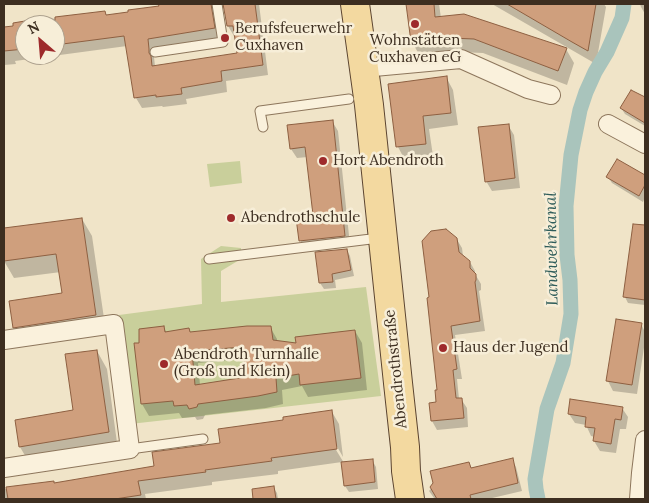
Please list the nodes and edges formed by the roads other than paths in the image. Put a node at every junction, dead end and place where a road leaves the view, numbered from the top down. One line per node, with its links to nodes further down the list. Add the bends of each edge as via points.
1 (216, 4): 3 (lane, via 223,42)
2 (355, 4): 4 (main road, Abendrothstraße)
3 (155, 52)
4 (363, 68): 5 (street, via 461,59 528,89); 10 (main road, Abendrothstraße)
5 (551, 95)
6 (349, 99): 8 (lane, via 260,111)
7 (608, 124): 9 (street)
8 (263, 127)
9 (645, 144)
10 (382, 238): 11 (lane); 17 (main road, Abendrothstraße)
11 (209, 258)
12 (4, 340): 15 (street, via 114,324)
13 (203, 439): 15 (lane)
14 (645, 440): 18 (street)
15 (130, 449): 16 (street)
16 (4, 468)
17 (410, 499)
18 (639, 499)

